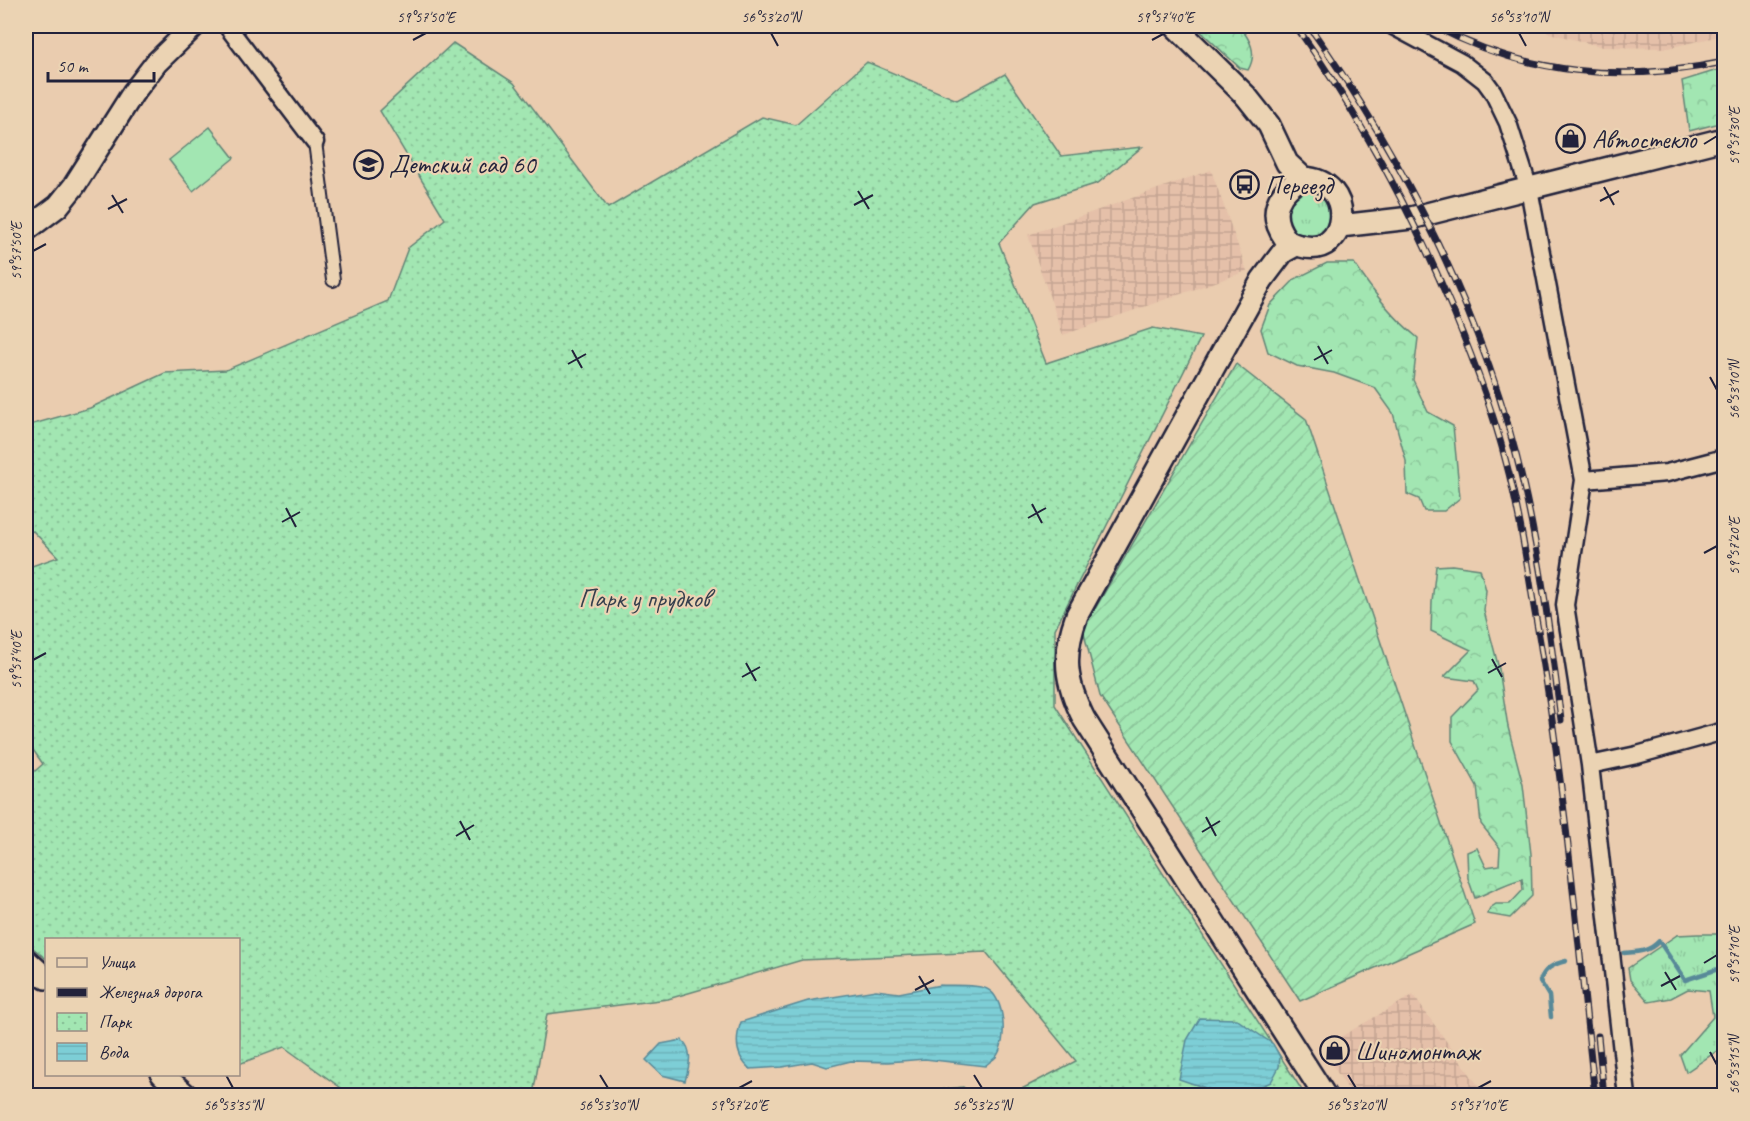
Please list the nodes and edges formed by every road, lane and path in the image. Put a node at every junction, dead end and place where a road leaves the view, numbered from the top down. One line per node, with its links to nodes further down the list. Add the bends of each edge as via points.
1 (194, 26): 10 (street, via 156,63 133,93 58,206)
2 (227, 26): 6 (street)
3 (1175, 26): 7 (street, via 1246,96 1269,125)
4 (1392, 26): 8 (street, via 1462,63 1485,81 1508,123)
5 (1725, 139): 8 (street)
6 (315, 142): 12 (street)
7 (1295, 182): 9 (street, via 1315,178 1334,191); 11 (street, via 1279,197 1276,212 1278,226)
8 (1529, 189): 9 (street, via 1411,218); 14 (street)
9 (1346, 221): 11 (street, via 1324,245 1308,248)
10 (26, 230)
11 (1288, 244): 21 (street, via 1262,280 1077,615 1066,666 1070,689 1084,718)
12 (333, 280)
13 (1725, 458): 14 (street, via 1667,473)
14 (1584, 480): 16 (street, via 1565,605)
15 (1725, 731): 16 (street)
16 (1590, 765): 22 (street)
17 (26, 960): 18 (street)
18 (45, 977)
19 (164, 1076): 20 (street)
20 (187, 1095)
21 (1325, 1095)
22 (1627, 1095)

